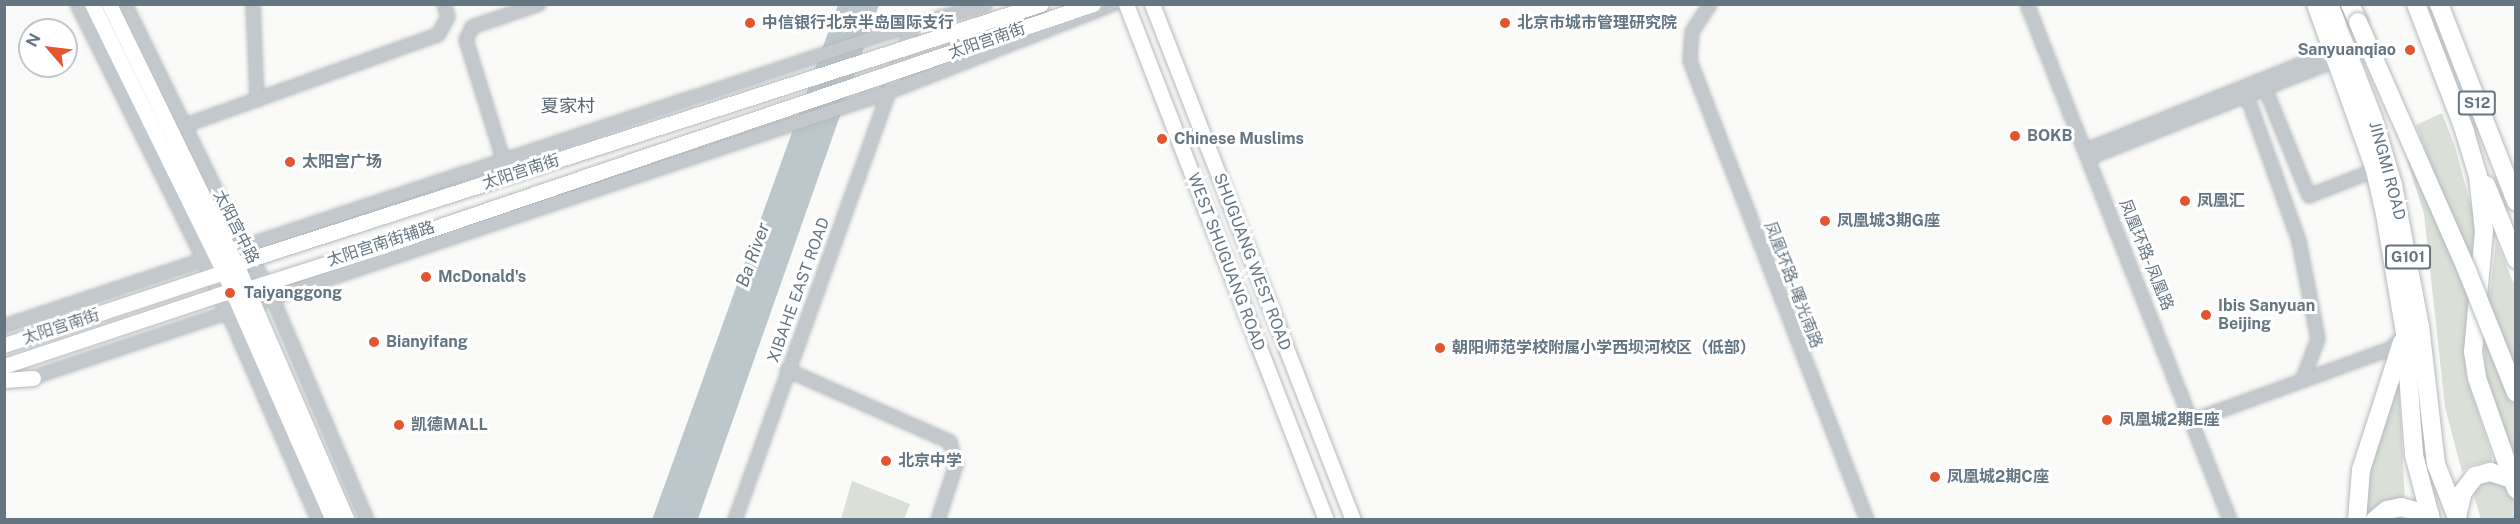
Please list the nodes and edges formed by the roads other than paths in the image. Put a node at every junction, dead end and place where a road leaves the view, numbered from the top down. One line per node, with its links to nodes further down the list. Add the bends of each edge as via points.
1 (78, 4): 28 (street, 太阳宫中路)
2 (92, 4): 21 (main road, 太阳宫中路)
3 (109, 4): 22 (main road, 太阳宫中路)
4 (125, 4): 26 (street, 太阳宫中路)
5 (253, 4): 32 (street)
6 (444, 4): 32 (street, via 448,17 438,35)
7 (538, 4): 37 (street, via 472,27 466,40)
8 (986, 4): 23 (street)
9 (1041, 4): 24 (main road, 太阳宫南街)
10 (1093, 4): 27 (main road, 太阳宫南街)
11 (1114, 4): 30 (street, 太阳宫南街)
12 (1126, 4): 68 (main road, WEST SHUGUANG ROAD)
13 (1152, 4): 69 (main road, SHUGUANG WEST ROAD)
14 (1710, 4): 70 (street, 凤凰环路-曙光南路, via 1692,32 1690,61)
15 (2027, 4): 36 (street, 凤凰环路-凤凰路)
16 (2316, 4): 25 (highway, JINGMI ROAD / G101)
17 (2329, 4): 25 (highway, JINGMI ROAD / G101)
18 (2350, 4): 55 (highway, bridge)
19 (2416, 4): 34 (highway, S12)
20 (2439, 4): 39 (highway, S12)
21 (102, 24): 28 (street); 41 (main road, 太阳宫中路)
22 (120, 27): 26 (street); 41 (main road, 太阳宫中路)
23 (912, 28): 24 (street, XIBAHE EAST ROAD); 37 (street, 太阳宫南街, via 792,64)
24 (906, 47): 27 (street, XIBAHE EAST ROAD); 41 (main road, 太阳宫南街)
25 (2342, 53): 29 (street); 38 (highway, JINGMI ROAD / G101); 61 (highway, JINGMI ROAD / G101, via 2393,185 2420,326 2436,464)
26 (153, 60): 35 (street, 太阳宫中路)
27 (896, 73): 30 (street, XIBAHE EAST ROAD); 42 (main road, 太阳宫南街)
28 (113, 75): 41 (street, 太阳宫中路)
29 (2263, 84): 31 (street); 38 (street, via 2310,196)
30 (889, 92): 33 (street, 太阳宫南街); 50 (street, XIBAHE EAST ROAD)
31 (2246, 92): 36 (street); 52 (street, via 2278,175 2306,274 2318,339)
32 (257, 100): 35 (street)
33 (849, 105): 44 (street, 太阳宫南街辅路)
34 (2462, 123): 40 (highway, S12); 59 (highway, via 2478,176 2483,212 2483,265 2473,352 2477,378)
35 (186, 125): 41 (street, 太阳宫中路)
36 (2088, 154): 56 (street, 凤凰环路-凤凰路)
37 (504, 162): 41 (street, 太阳宫南街)
38 (2375, 170): 47 (highway, JINGMI ROAD / G101, via 2396,265)
39 (2516, 201)
40 (2516, 259)
41 (227, 261): 42 (street, 太阳宫中路); 43 (main road, 太阳宫中路); 43 (street, 太阳宫中路); 46 (street, 太阳宫南街); 48 (main road, 太阳宫南街)
42 (266, 283): 43 (main road, 太阳宫南街); 44 (street, 太阳宫中路)
43 (233, 291): 45 (main road, 太阳宫中路); 45 (street, 太阳宫中路); 49 (main road, 太阳宫南街)
44 (272, 298): 45 (street, 太阳宫南街辅路); 57 (street, 太阳宫中路)
45 (240, 308): 51 (street, 太阳宫南街辅路); 58 (main road, 太阳宫中路); 62 (street, 太阳宫中路); 63 (main road, 太阳宫中路)
46 (4, 326)
47 (2405, 334): 52 (street, via 2390,349); 60 (highway, JINGMI ROAD / G101, via 2414,454); 72 (highway, via 2361,470)
48 (4, 345)
49 (4, 366)
50 (787, 370): 66 (street, XIBAHE EAST ROAD); 67 (street, via 950,442 956,465)
51 (33, 378): 53 (main road); 54 (street, 太阳宫南街辅路)
52 (2303, 378): 56 (street)
53 (4, 380)
54 (4, 387)
55 (2516, 393)
56 (2194, 420): 71 (street, 凤凰环路-凤凰路)
57 (337, 450): 58 (street); 65 (street, 太阳宫中路)
58 (320, 457): 64 (main road, 太阳宫中路)
59 (2513, 484): 61 (highway, via 2490,472 2475,476 2463,492)
60 (2430, 517): 73 (highway, via 2401,507 2387,510)
61 (2457, 518)
62 (318, 519)
63 (333, 519)
64 (347, 519)
65 (367, 519)
66 (735, 519)
67 (938, 519)
68 (1326, 519)
69 (1353, 519)
70 (1867, 519)
71 (2230, 519)
72 (2357, 519)
73 (2375, 519)

